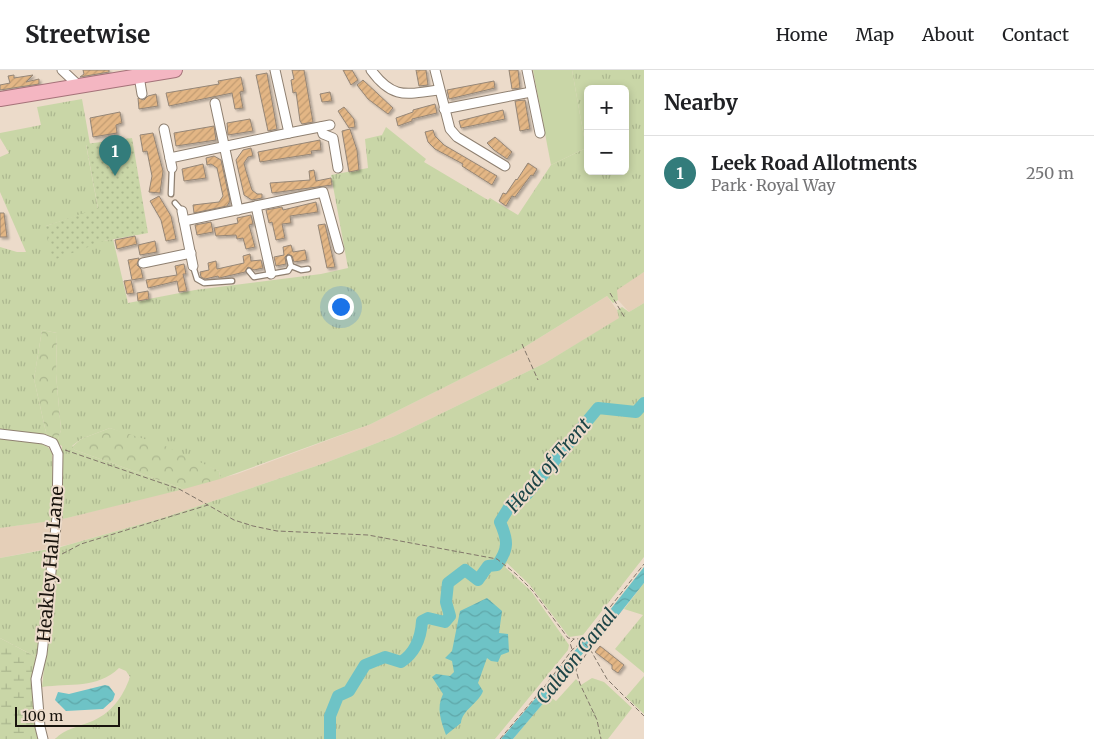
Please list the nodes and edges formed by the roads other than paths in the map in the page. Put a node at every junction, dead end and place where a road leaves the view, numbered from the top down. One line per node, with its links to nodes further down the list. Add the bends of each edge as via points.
1 (62, 70): 9 (street)
2 (175, 70): 7 (highway)
3 (275, 70): 17 (street)
4 (368, 70): 10 (street, via 388,90 400,94)
5 (435, 70): 10 (street)
6 (527, 70): 11 (street)
7 (154, 72): 8 (highway)
8 (139, 76): 9 (highway); 12 (street)
9 (78, 85): 13 (highway)
10 (439, 90): 15 (street)
11 (531, 92): 15 (street); 18 (street)
12 (142, 94)
13 (0, 100)
14 (215, 102): 19 (street)
15 (444, 109): 21 (street, via 450,129 457,137)
16 (164, 129): 20 (street)
17 (289, 133): 19 (street); 23 (street, via 325,128 333,138)
18 (540, 133)
19 (225, 146): 20 (street); 27 (street)
20 (170, 158): 22 (street)
21 (505, 166)
22 (172, 168): 24 (lane)
23 (338, 168)
24 (171, 194)
25 (175, 203): 28 (lane)
26 (256, 206): 27 (street); 30 (street, via 323,192); 38 (street)
27 (238, 210): 29 (street)
28 (182, 211): 29 (street)
29 (184, 221): 31 (street)
30 (339, 249)
31 (191, 253): 33 (street); 34 (street)
32 (289, 258): 35 (lane)
33 (143, 263)
34 (193, 266): 39 (lane, via 197,279 204,284)
35 (291, 266): 36 (lane); 38 (lane, via 288,271)
36 (308, 269)
37 (249, 272): 38 (lane, via 252,276)
38 (271, 274)
39 (232, 281)
40 (0, 434): 41 (street, Heakley Hall Lane, via 43,439 54,445 58,454 54,548 42,654 36,679)
41 (43, 739)

